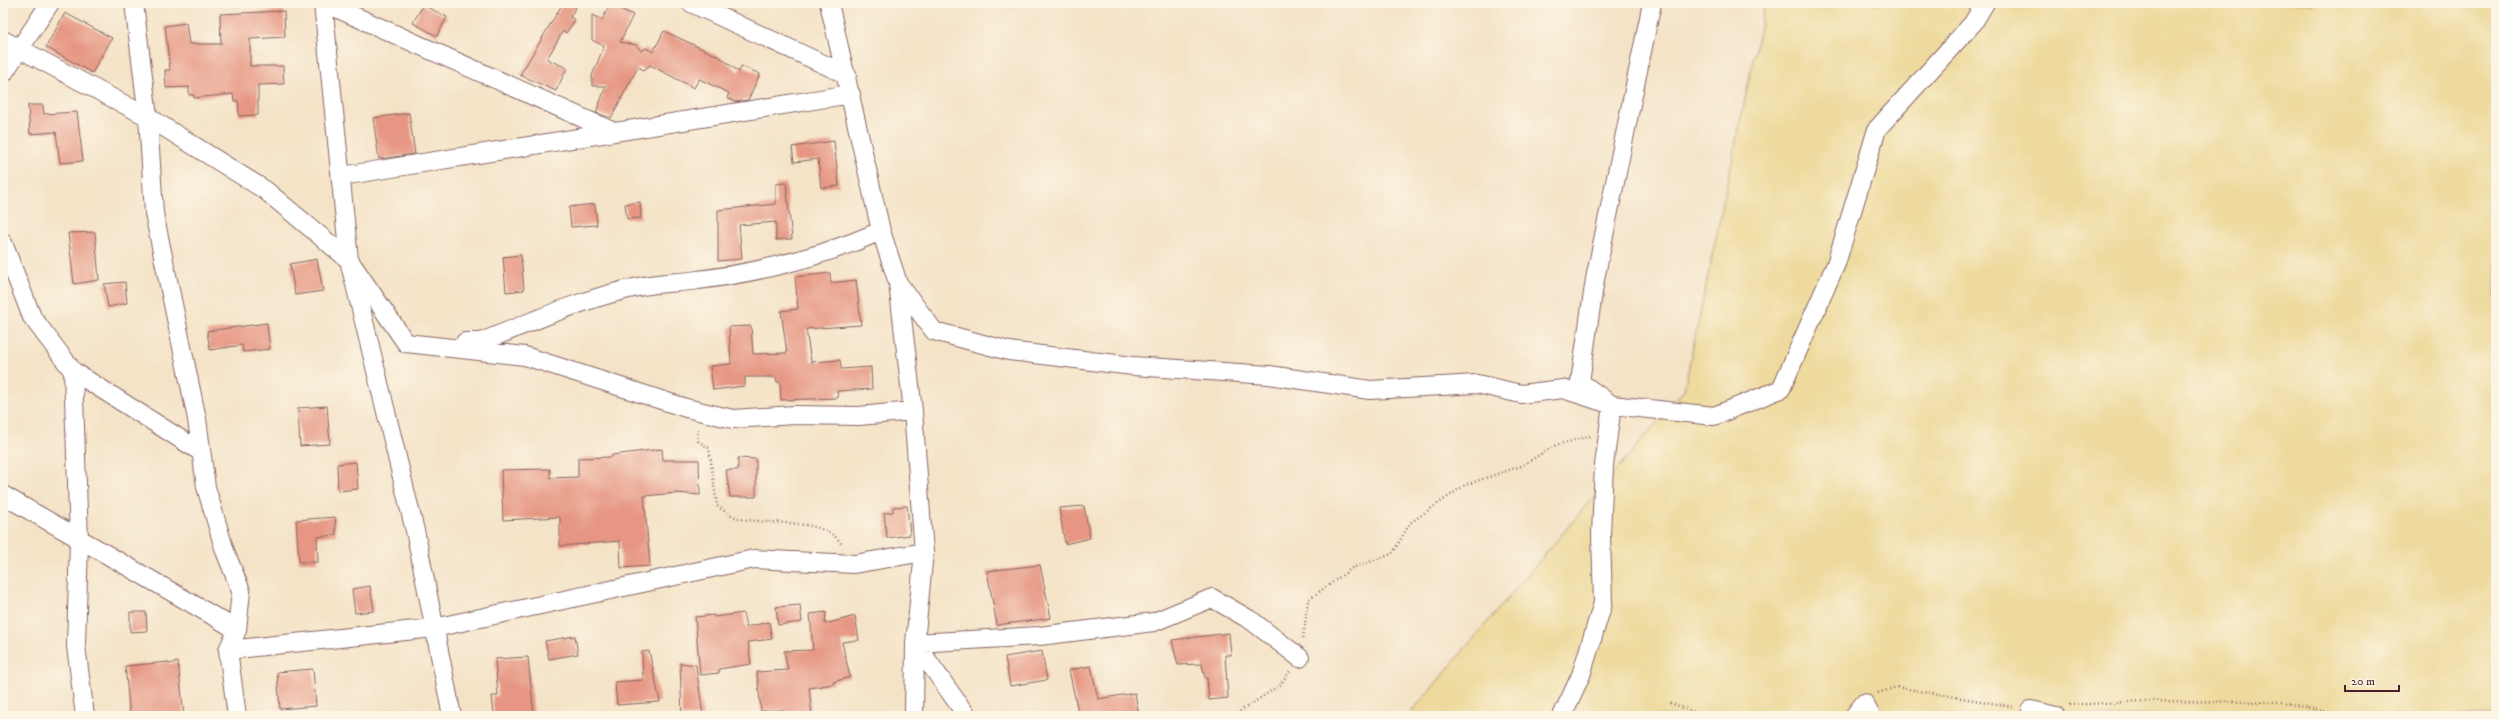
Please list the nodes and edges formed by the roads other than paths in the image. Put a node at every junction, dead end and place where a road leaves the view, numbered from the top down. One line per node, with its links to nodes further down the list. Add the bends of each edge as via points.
1 (50, 3): 9 (street)
2 (134, 3): 13 (street)
3 (324, 3): 14 (street); 15 (street)
4 (691, 3): 11 (street)
5 (829, 3): 11 (street)
6 (1652, 3): 22 (street, via 1595,279 1580,382)
7 (1985, 3): 22 (street, via 1973,23 1877,129 1836,264 1781,389 1714,416)
8 (3, 40): 9 (street)
9 (19, 50): 10 (street); 13 (street)
10 (3, 74)
11 (847, 75): 12 (street)
12 (851, 94): 14 (street); 16 (street)
13 (148, 117): 18 (street, via 265,190); 24 (street, via 154,213 197,419)
14 (614, 132): 15 (street)
15 (342, 176): 18 (street)
16 (881, 231): 19 (street); 20 (street, via 846,247 795,263 698,280 645,285 592,297 480,342)
17 (3, 243): 21 (street, via 32,317)
18 (349, 260): 20 (street); 28 (street, via 416,535)
19 (898, 283): 22 (street, via 934,331 1009,351 1133,366 1270,375 1370,390 1477,384 1521,394 1563,389); 23 (street)
20 (406, 343): 23 (street, via 525,356 686,408 733,419 794,415 859,416)
21 (73, 371): 24 (street); 26 (street)
22 (1612, 405): 40 (street, via 1604,465 1601,535 1603,603 1581,674)
23 (913, 411): 27 (street)
24 (201, 452): 29 (street, via 206,487 225,551 241,591)
25 (3, 495): 26 (street)
26 (79, 540): 29 (street, via 111,555); 35 (street, via 76,646)
27 (924, 552): 28 (street, via 854,564 754,559); 30 (street)
28 (434, 628): 31 (street); 37 (street)
29 (237, 630): 31 (street)
30 (915, 643): 32 (street, via 1039,636 1154,622 1212,598 1252,621); 38 (street); 39 (street)
31 (228, 650): 36 (street)
32 (1300, 658)
33 (2031, 710): 34 (street)
34 (2059, 711)
35 (85, 716)
36 (237, 716)
37 (452, 716)
38 (914, 716)
39 (967, 716)
40 (1562, 716)
41 (1854, 716): 42 (street, via 1864,703)
42 (1871, 716)

